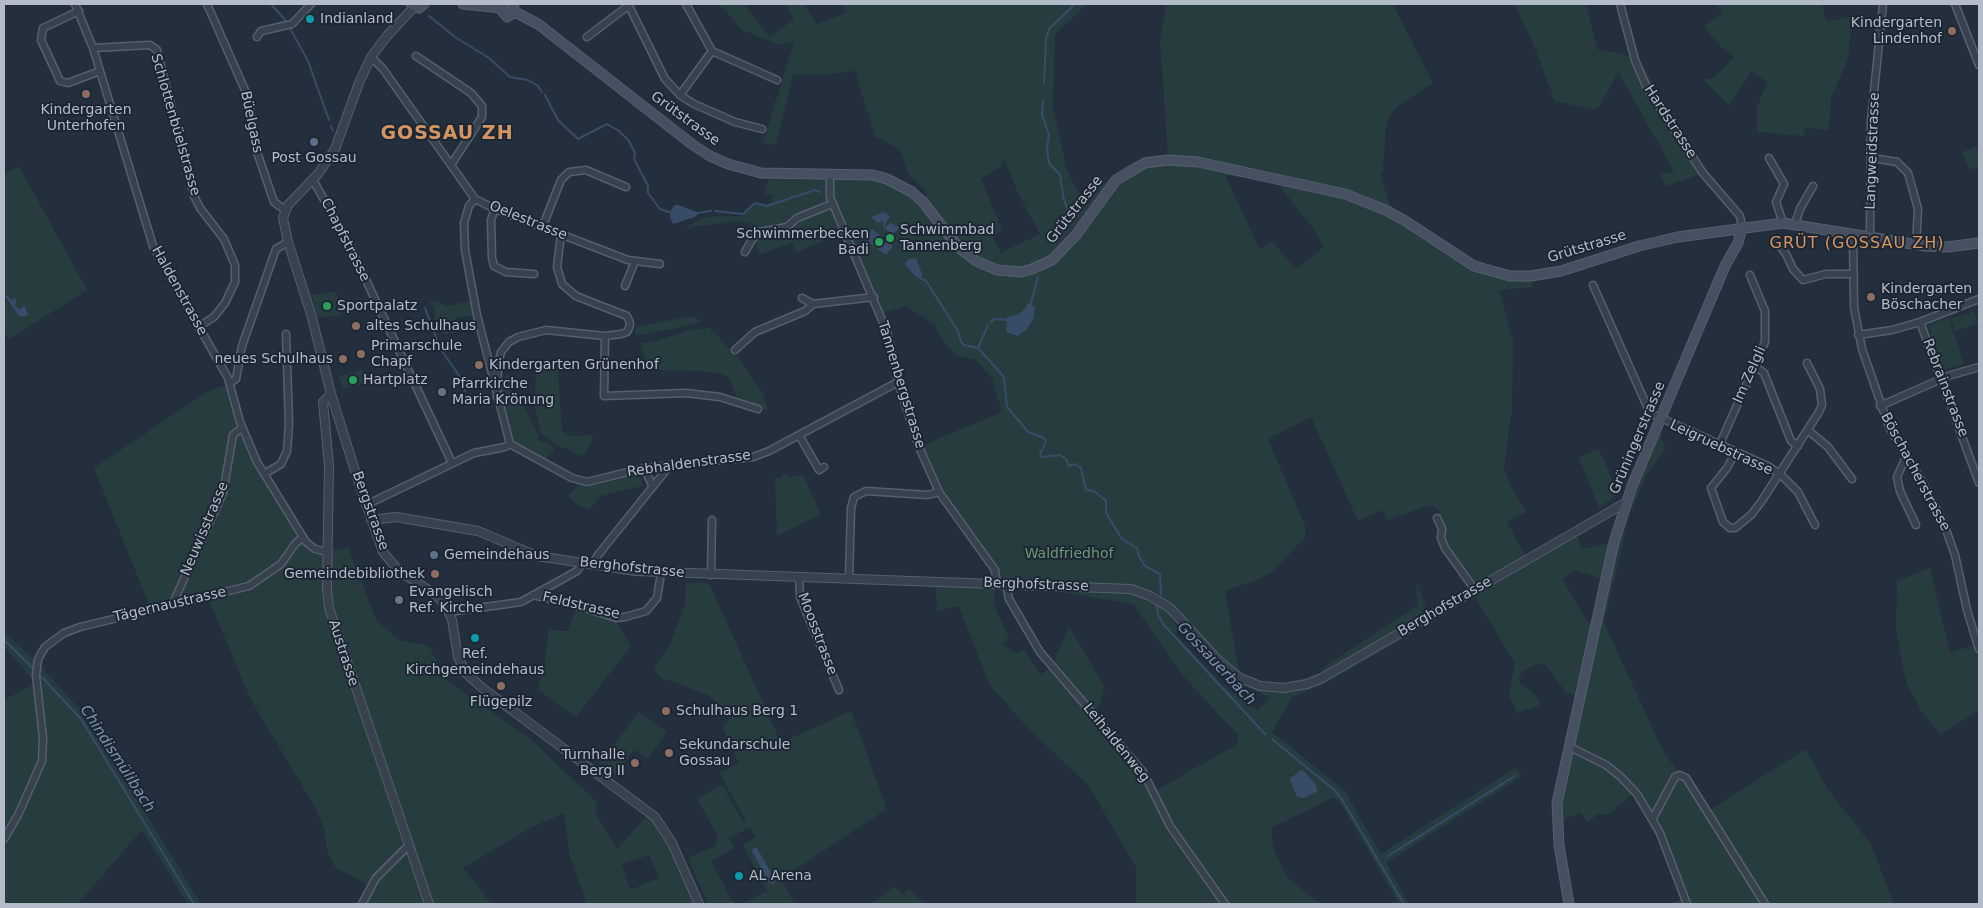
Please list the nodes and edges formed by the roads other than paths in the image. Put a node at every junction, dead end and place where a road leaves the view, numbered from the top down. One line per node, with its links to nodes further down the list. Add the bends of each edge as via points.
1 (75, 4): 14 (street, Haldenstrasse)
2 (207, 4): 36 (street, Büelgass, via 248,97 257,152 274,202)
3 (311, 4): 15 (street, via 292,24 275,26)
4 (424, 4): 11 (main road, via 419,8)
5 (463, 4): 12 (main road)
6 (686, 4): 18 (street)
7 (1620, 4): 40 (street, Hardstrasse, via 1634,57 1647,88 1703,172 1740,216)
8 (1883, 4): 27 (street, Langweidstrasse, via 1871,121)
9 (1955, 4): 21 (street)
10 (628, 5): 16 (street); 24 (street, via 665,79)
11 (413, 6): 20 (street)
12 (502, 6): 13 (main road, Grütstrasse, via 501,13 507,17)
13 (514, 8): 29 (main road, Grütstrasse, via 710,156 761,173)
14 (79, 11): 17 (street, Haldenstrasse); 22 (street, via 43,28 41,40 60,81 68,83)
15 (257, 37)
16 (587, 37)
17 (94, 48): 22 (street, Haldenstrasse); 61 (street, Schlottenbüelstrasse, via 150,45 157,50 194,196 224,239 235,265 235,282 225,303 214,317)
18 (712, 51): 23 (street); 24 (street)
19 (416, 56): 28 (street, via 470,92 482,106 482,117)
20 (371, 57): 28 (street, Oelestrasse); 30 (street, via 335,148)
21 (1979, 65)
22 (100, 71): 61 (street, Haldenstrasse, via 153,246)
23 (777, 80)
24 (680, 95): 25 (street, via 735,122)
25 (762, 129)
26 (1769, 158): 37 (street, via 1784,184 1776,202)
27 (1872, 158): 43 (street, Langweidstrasse); 47 (street, via 1897,162 1908,173 1918,209)
28 (451, 165): 33 (street, Oelestrasse)
29 (830, 175): 34 (street, Tannenbergstrasse); 40 (main road, Grütstrasse, via 872,175 899,184 923,202 949,237 976,261 1008,272 1032,269 1052,260 1116,180 1145,164 1168,160 1198,162 1345,194 1397,217 1474,266 1510,276 1562,271 1639,246)
30 (313, 180): 36 (street, via 296,194); 85 (street, Chapfstrasse, via 350,246)
31 (1813, 186): 38 (street)
32 (626, 187): 39 (street, via 586,170 569,172 560,180)
33 (475, 199): 35 (street, Oelestrasse); 73 (street, via 469,206 464,223 465,250)
34 (832, 204): 48 (street, via 797,218 787,227 760,232); 56 (street, Tannenbergstrasse)
35 (495, 209): 39 (street, Oelestrasse); 51 (street, via 491,220 494,266 506,272)
36 (285, 210): 44 (street, Bergstrasse, via 283,224)
37 (1783, 223): 38 (main road); 40 (main road)
38 (1795, 224): 42 (main road)
39 (542, 228): 41 (street, Oelestrasse)
40 (1742, 228): 76 (main road, Grüningerstrasse)
41 (561, 235): 49 (street, Oelestrasse); 64 (street, via 557,267 562,284 576,296 626,316 630,323 627,332)
42 (1854, 236): 43 (main road); 52 (street, Böschacherstrasse)
43 (1870, 238): 47 (main road)
44 (288, 242): 71 (street, via 276,249 242,346 236,379); 72 (street, Bergstrasse, via 309,307)
45 (1777, 242): 52 (street, via 1803,280 1826,274)
46 (1979, 243): 47 (main road, via 1947,247)
47 (1916, 245)
48 (745, 252)
49 (635, 261): 50 (street, Oelestrasse); 55 (street)
50 (660, 264)
51 (534, 274)
52 (1854, 274): 63 (street, Böschacherstrasse)
53 (1750, 275): 67 (street, Im Zelgli, via 1766,319 1765,342)
54 (1593, 285): 76 (street, via 1650,413)
55 (625, 286)
56 (874, 297): 59 (street); 70 (street, Tannenbergstrasse, via 887,332)
57 (802, 298): 59 (street)
58 (1979, 299): 60 (street)
59 (813, 304): 65 (street, via 805,311 755,332)
60 (1920, 322): 63 (street); 69 (street, Rebrainstrasse)
61 (198, 327): 71 (street, Haldenstrasse)
62 (286, 334): 89 (street, via 287,451 281,464)
63 (1858, 335): 74 (street, Böschacherstrasse)
64 (604, 336): 73 (street, via 546,330 509,342 501,352 498,365); 75 (street, via 604,396 686,393 720,397)
65 (735, 350)
66 (1807, 364): 78 (street, via 1820,389 1822,405)
67 (1755, 366): 81 (street, Im Zelgli); 82 (street, via 1764,373 1791,441)
68 (1979, 367): 69 (street)
69 (1941, 380): 74 (street); 92 (street, Rebrainstrasse)
70 (898, 382): 79 (street, Rebhaldenstrasse); 94 (street, Tannenbergstrasse, via 919,447)
71 (230, 383): 77 (street, Haldenstrasse)
72 (331, 394): 96 (street, Bergstrasse); 103 (street, Austrasse, via 323,402 329,466)
73 (497, 397): 80 (street)
74 (1880, 406): 84 (street, Böschacherstrasse)
75 (758, 410)
76 (1661, 420): 81 (street, Leigruebstrasse); 95 (main road, Grüningerstrasse)
77 (242, 428): 89 (street, Haldenstrasse); 114 (street, Neuwisstrasse, via 233,435 223,493)
78 (1809, 431): 82 (street); 91 (street, via 1828,447)
79 (799, 435): 86 (street, Rebhaldenstrasse, via 753,457); 87 (street, via 818,470)
80 (510, 444): 85 (street, via 478,452); 88 (street, Rebhaldenstrasse, via 583,482)
81 (1719, 446): 83 (street, Leigruebstrasse)
82 (1798, 446): 90 (street)
83 (1735, 453): 90 (street, Leigruebstrasse, via 1768,466); 90 (street, via 1712,488 1727,526 1735,528 1750,515)
84 (1906, 457): 101 (street, via 1897,477); 116 (street, Böschacherstrasse, via 1944,524 1955,554)
85 (452, 464): 96 (street)
86 (671, 464): 88 (street, Rebhaldenstrasse); 93 (street)
87 (824, 467)
88 (644, 468): 93 (street)
89 (264, 474): 102 (street, Haldenstrasse)
90 (1781, 475): 100 (street, Leigruebstrasse, via 1798,492)
91 (1852, 478)
92 (1979, 483)
93 (653, 487): 105 (street)
94 (939, 492): 109 (street, via 928,495 866,491 854,497); 110 (street, Tannenbergstrasse, via 995,570)
95 (1625, 503): 112 (street, Berghofstrasse); 118 (main road, Grüningerstrasse)
96 (366, 505): 98 (street, Bergstrasse)
97 (1437, 518): 112 (street, via 1444,548)
98 (371, 520): 104 (street, Berghofstrasse, via 396,517 478,531 530,554); 115 (street, Bergstrasse, via 389,560 404,575 436,595)
99 (712, 520): 107 (street)
100 (1815, 525)
101 (1916, 525)
102 (303, 537): 103 (street, Haldenstrasse, via 311,547); 114 (street, Tägernaustrasse, via 281,564 249,586)
103 (327, 552): 121 (street, Austrasse, via 327,596 333,626)
104 (582, 564): 105 (street, Berghofstrasse); 113 (street, via 577,571)
105 (592, 566): 106 (street, Berghofstrasse)
106 (661, 573): 107 (street, Berghofstrasse); 113 (street, Feldstrasse, via 657,598 646,611 625,617 616,618)
107 (711, 575): 108 (street, Berghofstrasse)
108 (799, 577): 109 (street, Berghofstrasse); 117 (street, Moosstrasse, via 800,597)
109 (849, 579): 110 (street, Berghofstrasse)
110 (997, 584): 111 (street, Berghofstrasse)
111 (1006, 584): 112 (street, Berghofstrasse, via 1116,587 1141,592 1170,608 1218,660 1240,678 1260,686 1284,688 1298,687 1322,678); 125 (street, Leihaldenweg, via 1010,602 1040,652 1143,772 1170,826)
112 (1475, 590)
113 (533, 595): 115 (street, via 516,604)
114 (173, 603): 120 (street, Tägernaustrasse, via 71,630 46,647 36,666 42,761)
115 (449, 612): 124 (street, Bergstrasse, via 458,656 470,677 655,817 672,842)
116 (1979, 649)
117 (839, 690)
118 (1570, 747): 119 (street, via 1606,765 1621,777); 126 (main road, Grüningerstrasse, via 1557,803 1556,823)
119 (1653, 818): 127 (street); 128 (street, via 1675,777 1686,778)
120 (4, 839)
121 (408, 846): 122 (street, via 374,880); 123 (street, Austrasse)
122 (362, 904)
123 (429, 904)
124 (699, 904)
125 (1225, 904)
126 (1569, 904)
127 (1687, 904)
128 (1765, 904)

